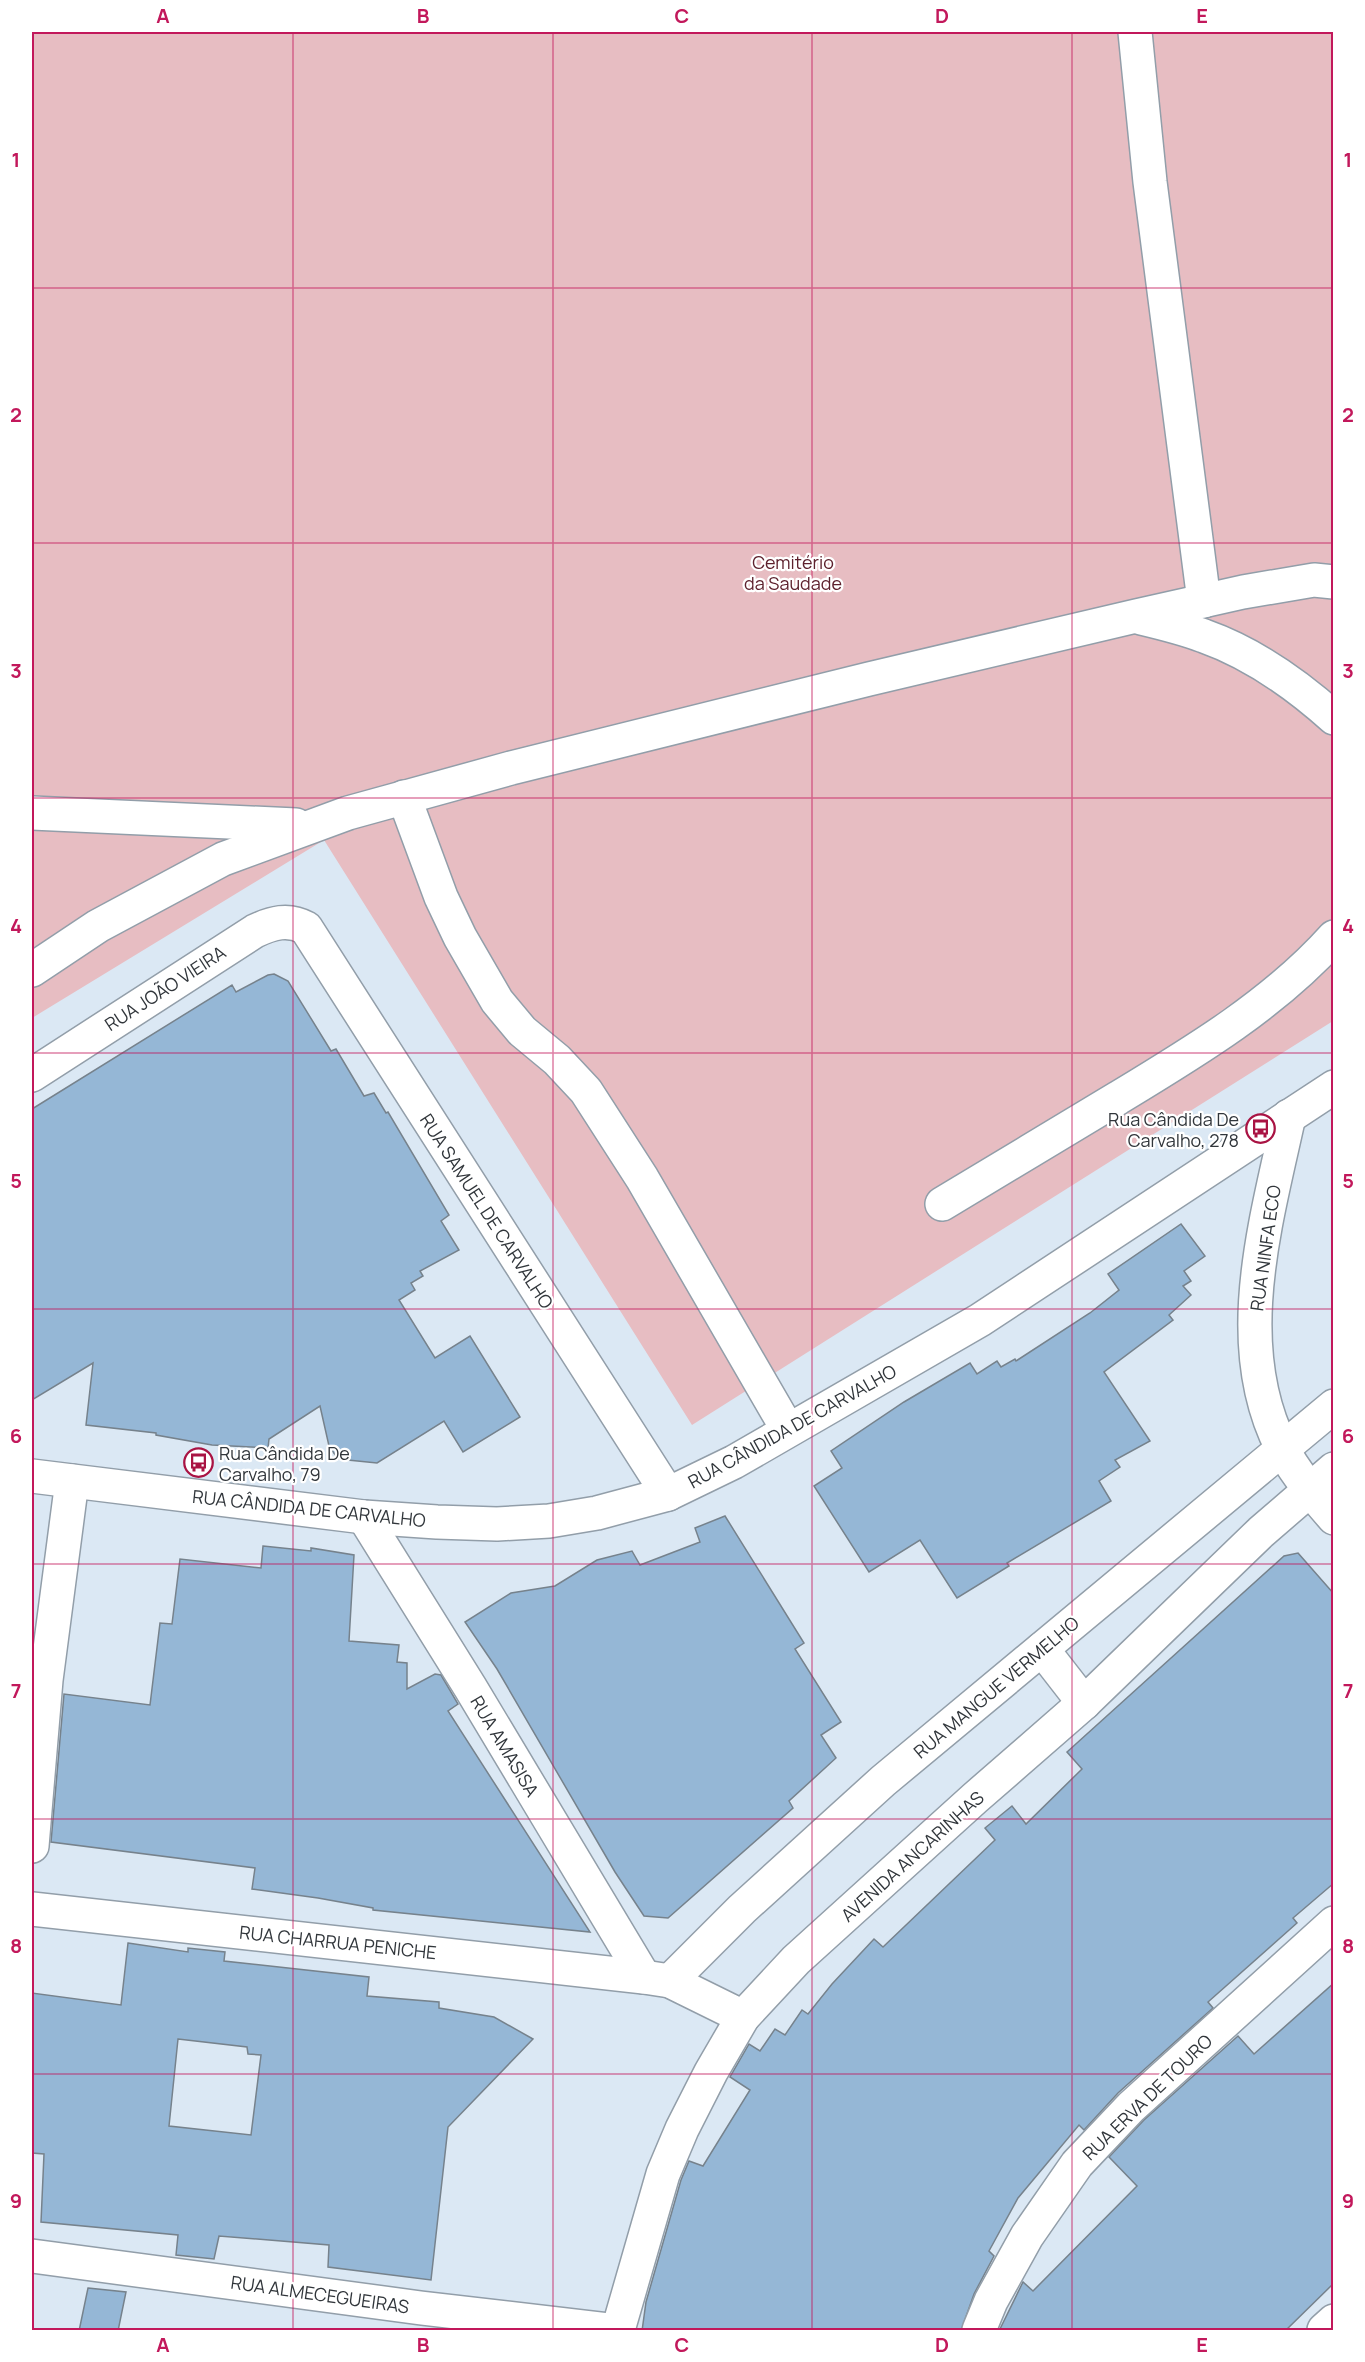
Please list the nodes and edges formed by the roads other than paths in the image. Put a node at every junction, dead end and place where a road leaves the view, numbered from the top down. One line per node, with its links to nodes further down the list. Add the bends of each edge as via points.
1 (1135, 32): 3 (street, via 1150,182)
2 (1334, 582): 3 (street, via 1314,580)
3 (1204, 601): 4 (street)
4 (1136, 616): 5 (street, via 1204,636 1253,657); 6 (street)
5 (1334, 718)
6 (404, 797): 8 (street); 17 (street, via 441,897 497,1002 586,1091 642,1178)
7 (32, 813): 8 (street)
8 (311, 826): 11 (street, via 223,859 98,926)
9 (306, 928): 12 (street, RUA JOÃO VIEIRA, via 288,922 255,931); 22 (street, RUA SAMUEL DE CARVALHO)
10 (1334, 936): 15 (street, via 1310,963 1263,1002 1178,1062)
11 (32, 970)
12 (32, 1075)
13 (1334, 1087): 14 (street, RUA CÂNDIDA DE CARVALHO)
14 (1288, 1116): 17 (street, RUA CÂNDIDA DE CARVALHO, via 980,1320); 18 (street, RUA NINFA ECO, via 1259,1264 1255,1322 1257,1367 1264,1402)
15 (942, 1204)
16 (1334, 1406): 18 (street, RUA MANGUE VERMELHO)
17 (788, 1430): 22 (street, RUA CÂNDIDA DE CARVALHO)
18 (1282, 1449): 20 (street, RUA NINFA ECO); 25 (street, RUA MANGUE VERMELHO)
19 (32, 1476): 21 (street, RUA CÂNDIDA DE CARVALHO)
20 (1322, 1480): 24 (street, RUA NINFA ECO); 26 (street, AVENIDA ANCARINHAS)
21 (72, 1481): 23 (street, RUA CÂNDIDA DE CARVALHO); 27 (street, via 46,1680)
22 (668, 1494): 23 (street, RUA CÂNDIDA DE CARVALHO, via 549,1521 461,1523)
23 (364, 1517): 30 (street, RUA AMASISA)
24 (1334, 1518)
25 (1042, 1649): 26 (street); 30 (street, RUA MANGUE VERMELHO, via 883,1781 742,1909)
26 (1084, 1703): 31 (street, AVENIDA ANCARINHAS, via 796,1960)
27 (32, 1845)
28 (32, 1909): 30 (street, RUA CHARRUA PENICHE)
29 (1334, 1923): 36 (street, RUA ERVA DE TOURO, via 1131,2107 1077,2164 1027,2236)
30 (657, 1979): 31 (street)
31 (744, 2017): 35 (street, AVENIDA ANCARINHAS, via 711,2072 663,2174)
32 (32, 2256): 34 (street, RUA ALMECEGUEIRAS)
33 (1334, 2321): 37 (street)
34 (608, 2331)
35 (618, 2331)
36 (979, 2331)
37 (1324, 2331)

